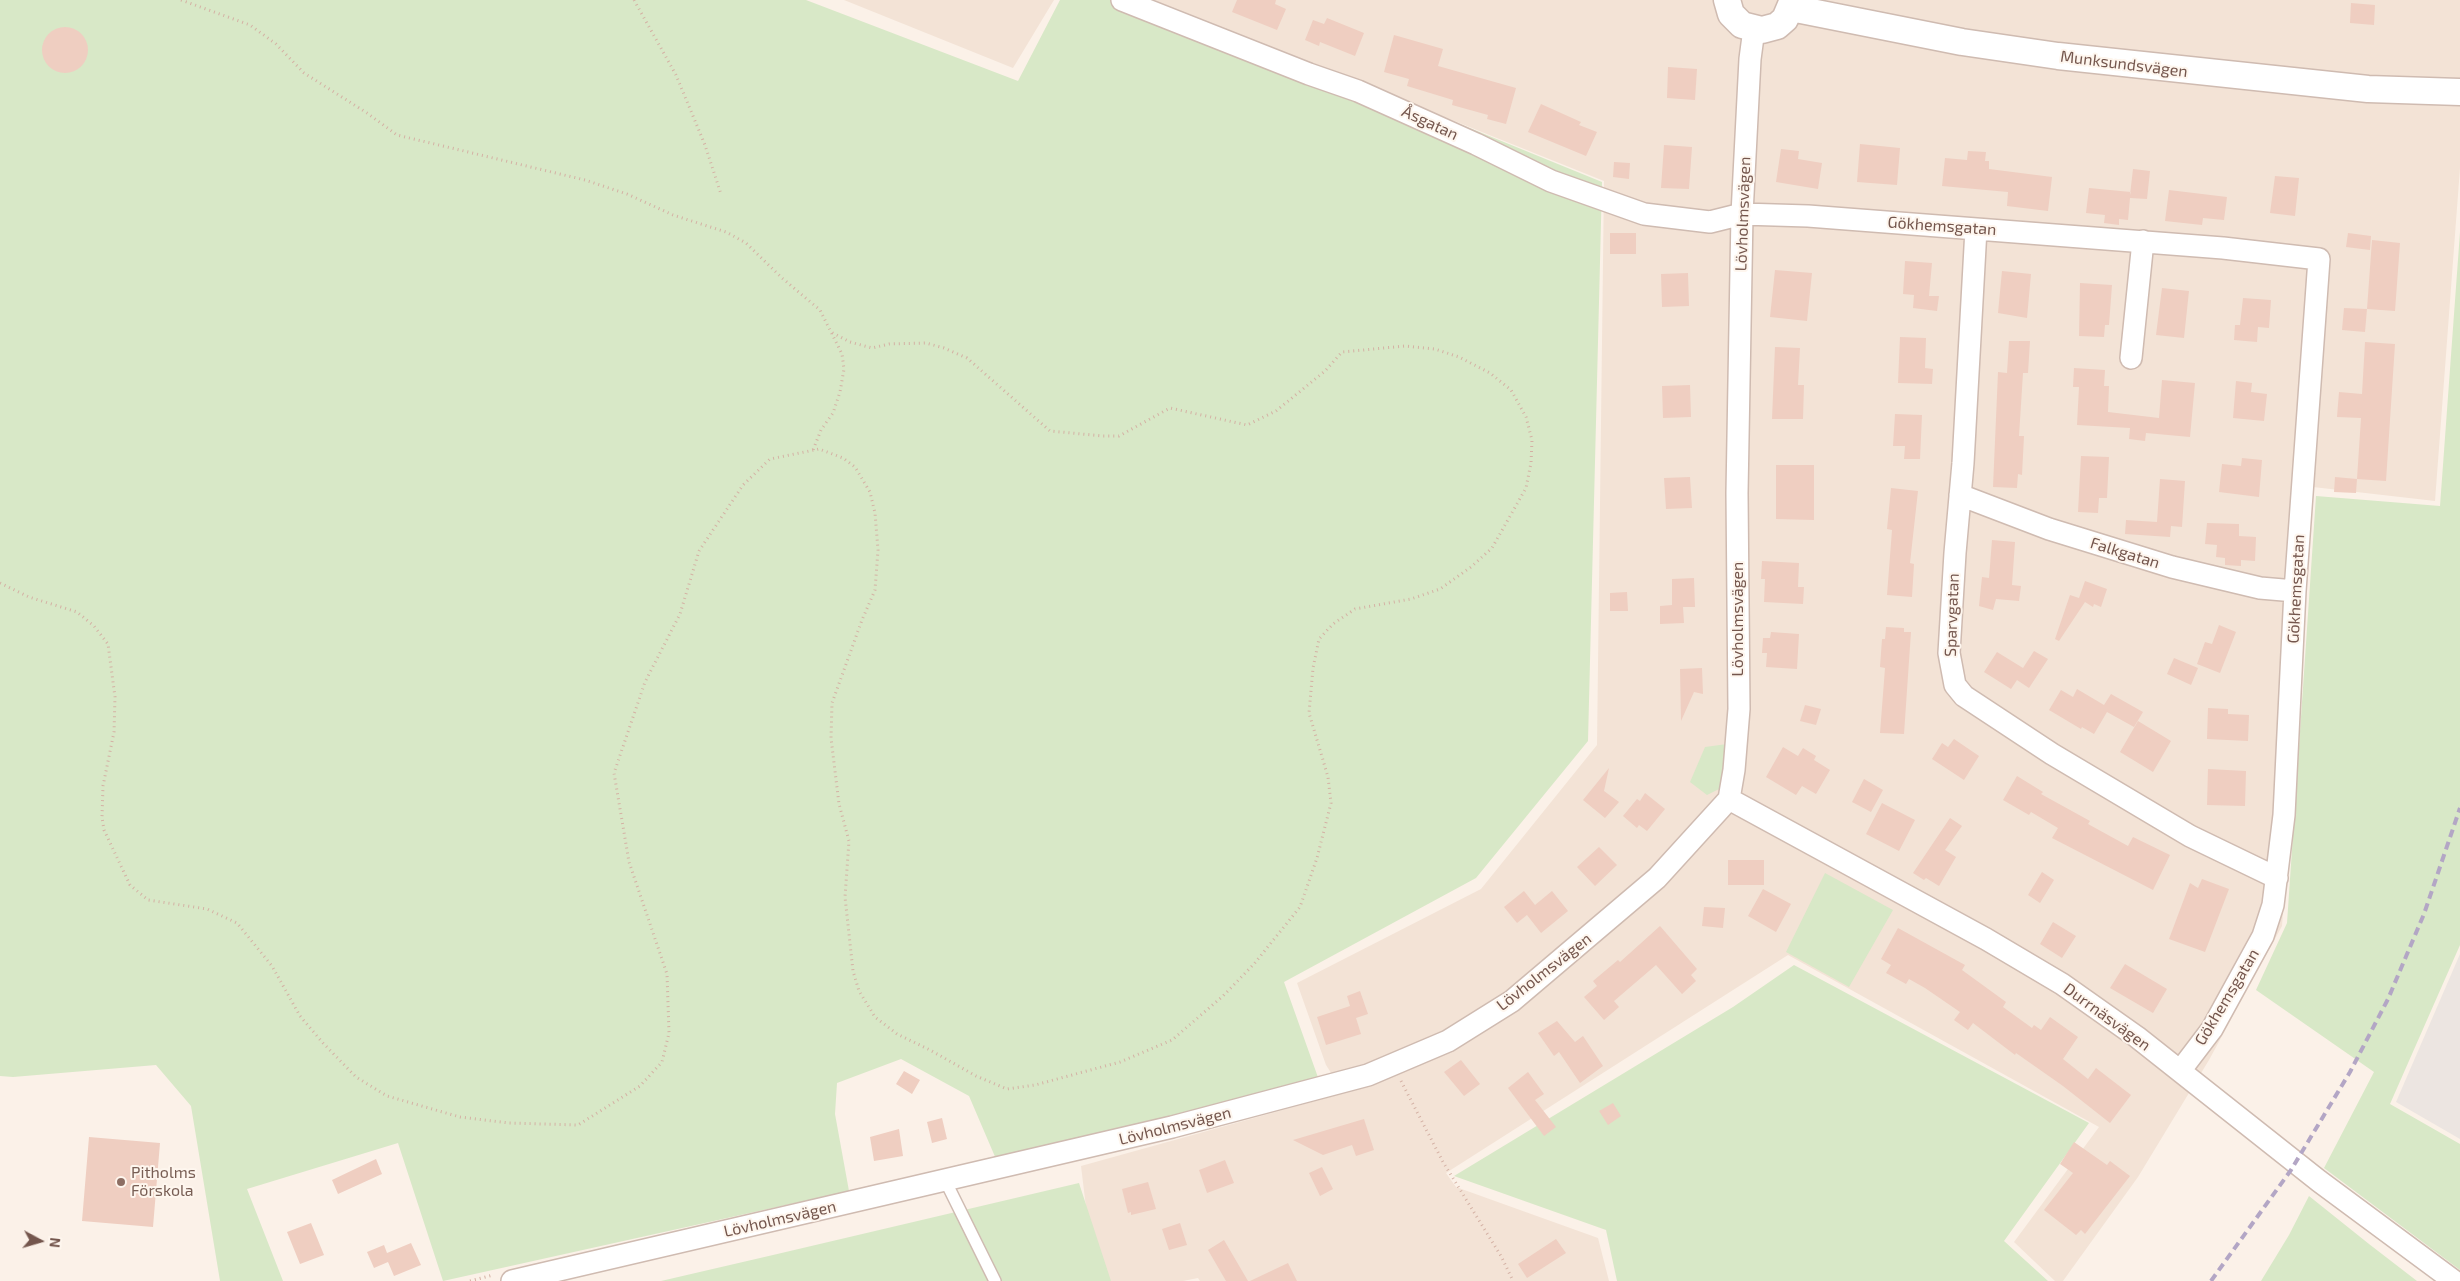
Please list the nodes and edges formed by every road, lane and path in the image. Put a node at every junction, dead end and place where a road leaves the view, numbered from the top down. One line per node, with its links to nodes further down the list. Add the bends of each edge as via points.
1 (181, 0): 12 (path, via 250,25 276,44 304,73 397,135 585,180 627,194 672,215 726,232 746,243 820,310)
2 (634, 0): 8 (path, via 676,74)
3 (1122, 0): 9 (street, Åsgatan, via 1358,91 1550,181 1618,207 1662,217 1710,222)
4 (1727, 0): 6 (street, via 1734,18)
5 (1792, 4): 6 (street, via 1785,19 1777,26); 7 (street, Munksundsvägen, via 1962,42 2067,57 2368,88)
6 (1754, 30): 9 (street, Lövholmsvägen)
7 (2460, 92)
8 (721, 194)
9 (1742, 214): 10 (street, Gökhemsgatan); 18 (street, Lövholmsvägen, via 1738,436 1739,709)
10 (1976, 228): 11 (street, Gökhemsgatan); 15 (street, Sparvgatan)
11 (2143, 241): 13 (street); 17 (street, Gökhemsgatan, via 2319,259)
12 (829, 332): 14 (path, via 842,354 844,369 836,406); 14 (path, via 872,348 926,343 944,348 967,358 1050,431 1103,436 1119,436 1170,408 1247,425 1276,412 1342,352 1405,346 1435,349 1490,373 1511,390 1526,416 1532,440 1531,463 1526,488 1492,548 1471,567 1433,592 1355,609 1333,624 1319,640 1312,668 1309,713 1328,777 1331,802 1300,907 1254,964 1172,1040 1120,1062 1035,1085 1007,1089 897,1034 875,1017 853,971 846,898 849,841 831,738 832,703 875,590 876,522 870,492 855,467 843,458 819,449)
13 (2131, 358)
14 (812, 451): 16 (path, via 770,459 742,485 699,551 680,614 645,682 622,746 614,773 629,862 667,974 669,1033 662,1062 640,1086 578,1125 509,1123 460,1117 387,1096 356,1076 323,1043 300,1016 272,966 237,923 207,908 148,900 130,885 104,830 102,818 103,786 114,732 115,697 108,644 77,612 28,597)
15 (1960, 495): 17 (street, Falkgatan, via 2049,529 2172,568 2260,588); 19 (street, Sparvgatan, via 1949,653 1956,685 1964,696 2052,754 2190,836)
16 (0, 583)
17 (2295, 591): 19 (street, Gökhemsgatan, via 2285,795)
18 (1729, 799): 20 (street, Lövholmsvägen, via 1657,878 1512,1001 1448,1041); 21 (street, Durrnäsvägen, via 2062,984)
19 (2277, 878): 21 (street, Gökhemsgatan, via 2263,936 2212,1029)
20 (1394, 1064): 22 (street, Lövholmsvägen, via 1368,1075 1274,1102); 26 (path, via 1403,1088 1439,1154)
21 (2180, 1071): 27 (street, Durrnäsvägen, via 2319,1181)
22 (944, 1180): 23 (street, Lövholmsvägen); 25 (lane)
23 (504, 1278): 24 (path)
24 (470, 1281)
25 (995, 1281)
26 (1513, 1281)
27 (2454, 1281)

